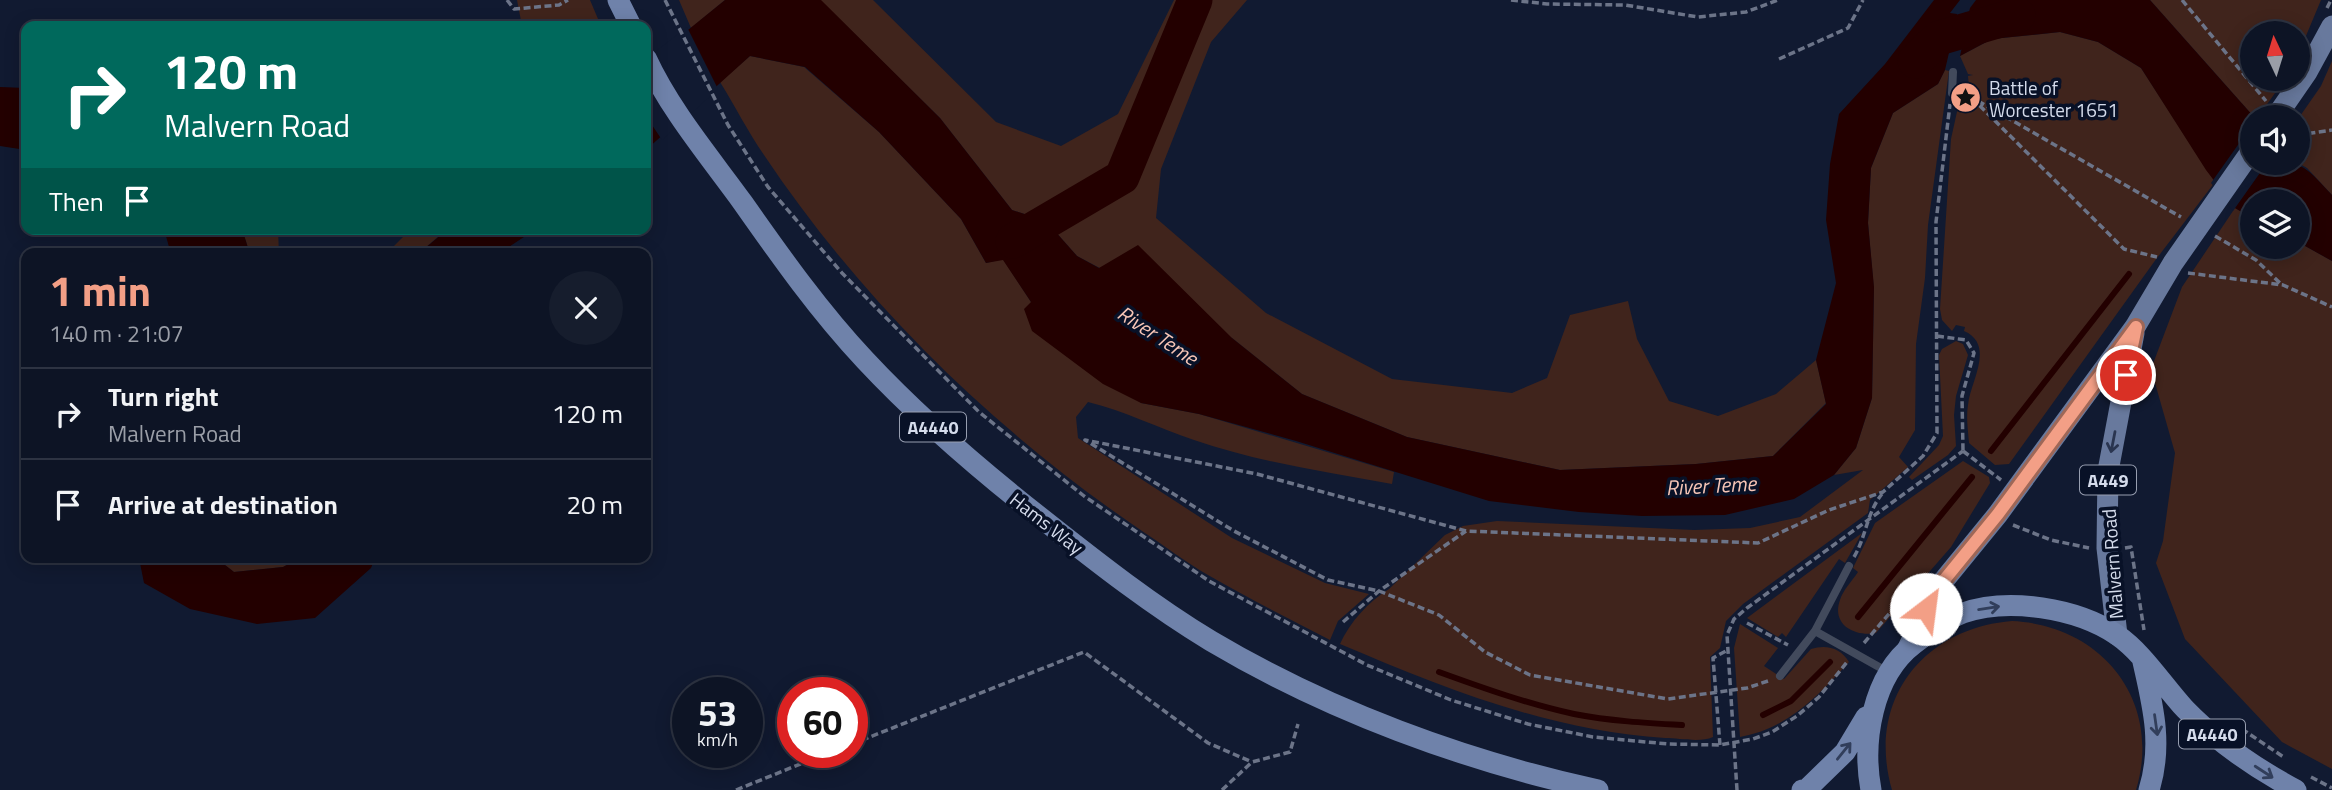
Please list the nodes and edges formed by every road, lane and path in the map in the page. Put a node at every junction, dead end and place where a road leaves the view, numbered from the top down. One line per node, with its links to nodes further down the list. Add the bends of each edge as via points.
1 (509, 0): 2 (path, via 514,9)
2 (568, 0)
3 (618, 0): 9 (highway)
4 (665, 0): 53 (path, via 728,125 768,187 842,273 979,412 1084,496 1209,581 1367,665 1451,700 1528,724 1593,737)
5 (1511, 0): 6 (path, via 1625,5 1698,17 1746,12)
6 (1777, 0)
7 (1863, 0): 11 (path, via 1848,28)
8 (2182, 0): 16 (path)
9 (628, 21)
10 (2332, 26): 17 (main road, via 2307,72)
11 (1779, 59)
12 (651, 69): 61 (highway, Hams Way / A4440, via 791,272 865,360 966,459 1114,576 1211,640 1301,689 1451,751)
13 (1953, 72): 14 (lane)
14 (1952, 93): 15 (path); 27 (path, via 1936,222)
15 (1973, 98): 21 (path); 23 (path, via 2124,249)
16 (2267, 105)
17 (2280, 105)
18 (2332, 130): 19 (path)
19 (2310, 133)
20 (2240, 167): 23 (main road, Malvern Road / A449)
21 (2185, 220)
22 (2209, 233): 24 (path, via 2256,260)
23 (2174, 262): 24 (path, via 2189,274); 26 (main road, Malvern Road / A449)
24 (2283, 285): 25 (path)
25 (2332, 307)
26 (2136, 327): 40 (main road, Malvern Road / A449, one-way to 40, via 2108,471 2107,548); 42 (main road, Malvern Road / A449, via 1936,590)
27 (1937, 336): 28 (path, via 1966,340 1974,353 1962,396); 30 (path, via 1937,433 1923,456)
28 (1963, 450): 29 (path, via 2001,480); 43 (path, via 1746,608 1729,626)
29 (1995, 488)
30 (1883, 492): 32 (path, via 1829,510 1758,543); 35 (path)
31 (2012, 524): 33 (path, via 2051,540)
32 (1466, 531): 36 (path); 36 (path, via 1257,474 1085,440 1234,531 1316,574)
33 (2090, 548)
34 (2132, 548): 41 (path, via 2143,628)
35 (1849, 566): 39 (lane)
36 (1380, 591): 37 (path); 48 (path, via 1439,615 1485,652 1530,675 1668,699 1747,688)
37 (1343, 622)
38 (1747, 623): 44 (path)
39 (1815, 631): 44 (lane); 45 (lane)
40 (2117, 635): 42 (highway, one-way to 40, via 1942,622 1964,613 2013,605 2066,613); 46 (highway)
41 (2151, 639)
42 (1908, 648): 47 (highway)
43 (1726, 652): 53 (path, via 1713,658); 62 (path)
44 (1798, 652): 48 (lane)
45 (1853, 655): 47 (lane); 53 (path, via 1797,716 1772,732)
46 (2142, 660): 57 (highway, A4440, one-way to 57, via 2229,749); 65 (highway, one-way to 65, via 2158,734)
47 (1890, 673): 49 (highway)
48 (1780, 676)
49 (1875, 702): 63 (highway, one-way to 49, via 1845,752); 64 (highway, via 1867,738)
50 (2226, 718): 55 (path)
51 (1298, 724): 54 (path, via 1290,752)
52 (868, 738): 54 (path, via 1084,652 1208,743)
53 (1720, 745)
54 (1252, 762): 60 (path)
55 (2295, 765)
56 (790, 768): 59 (path)
57 (2301, 782): 58 (path)
58 (2332, 788)
59 (736, 790)
60 (1222, 790)
61 (1598, 790)
62 (1737, 790)
63 (1802, 790)
64 (1871, 790)
65 (2149, 790)

